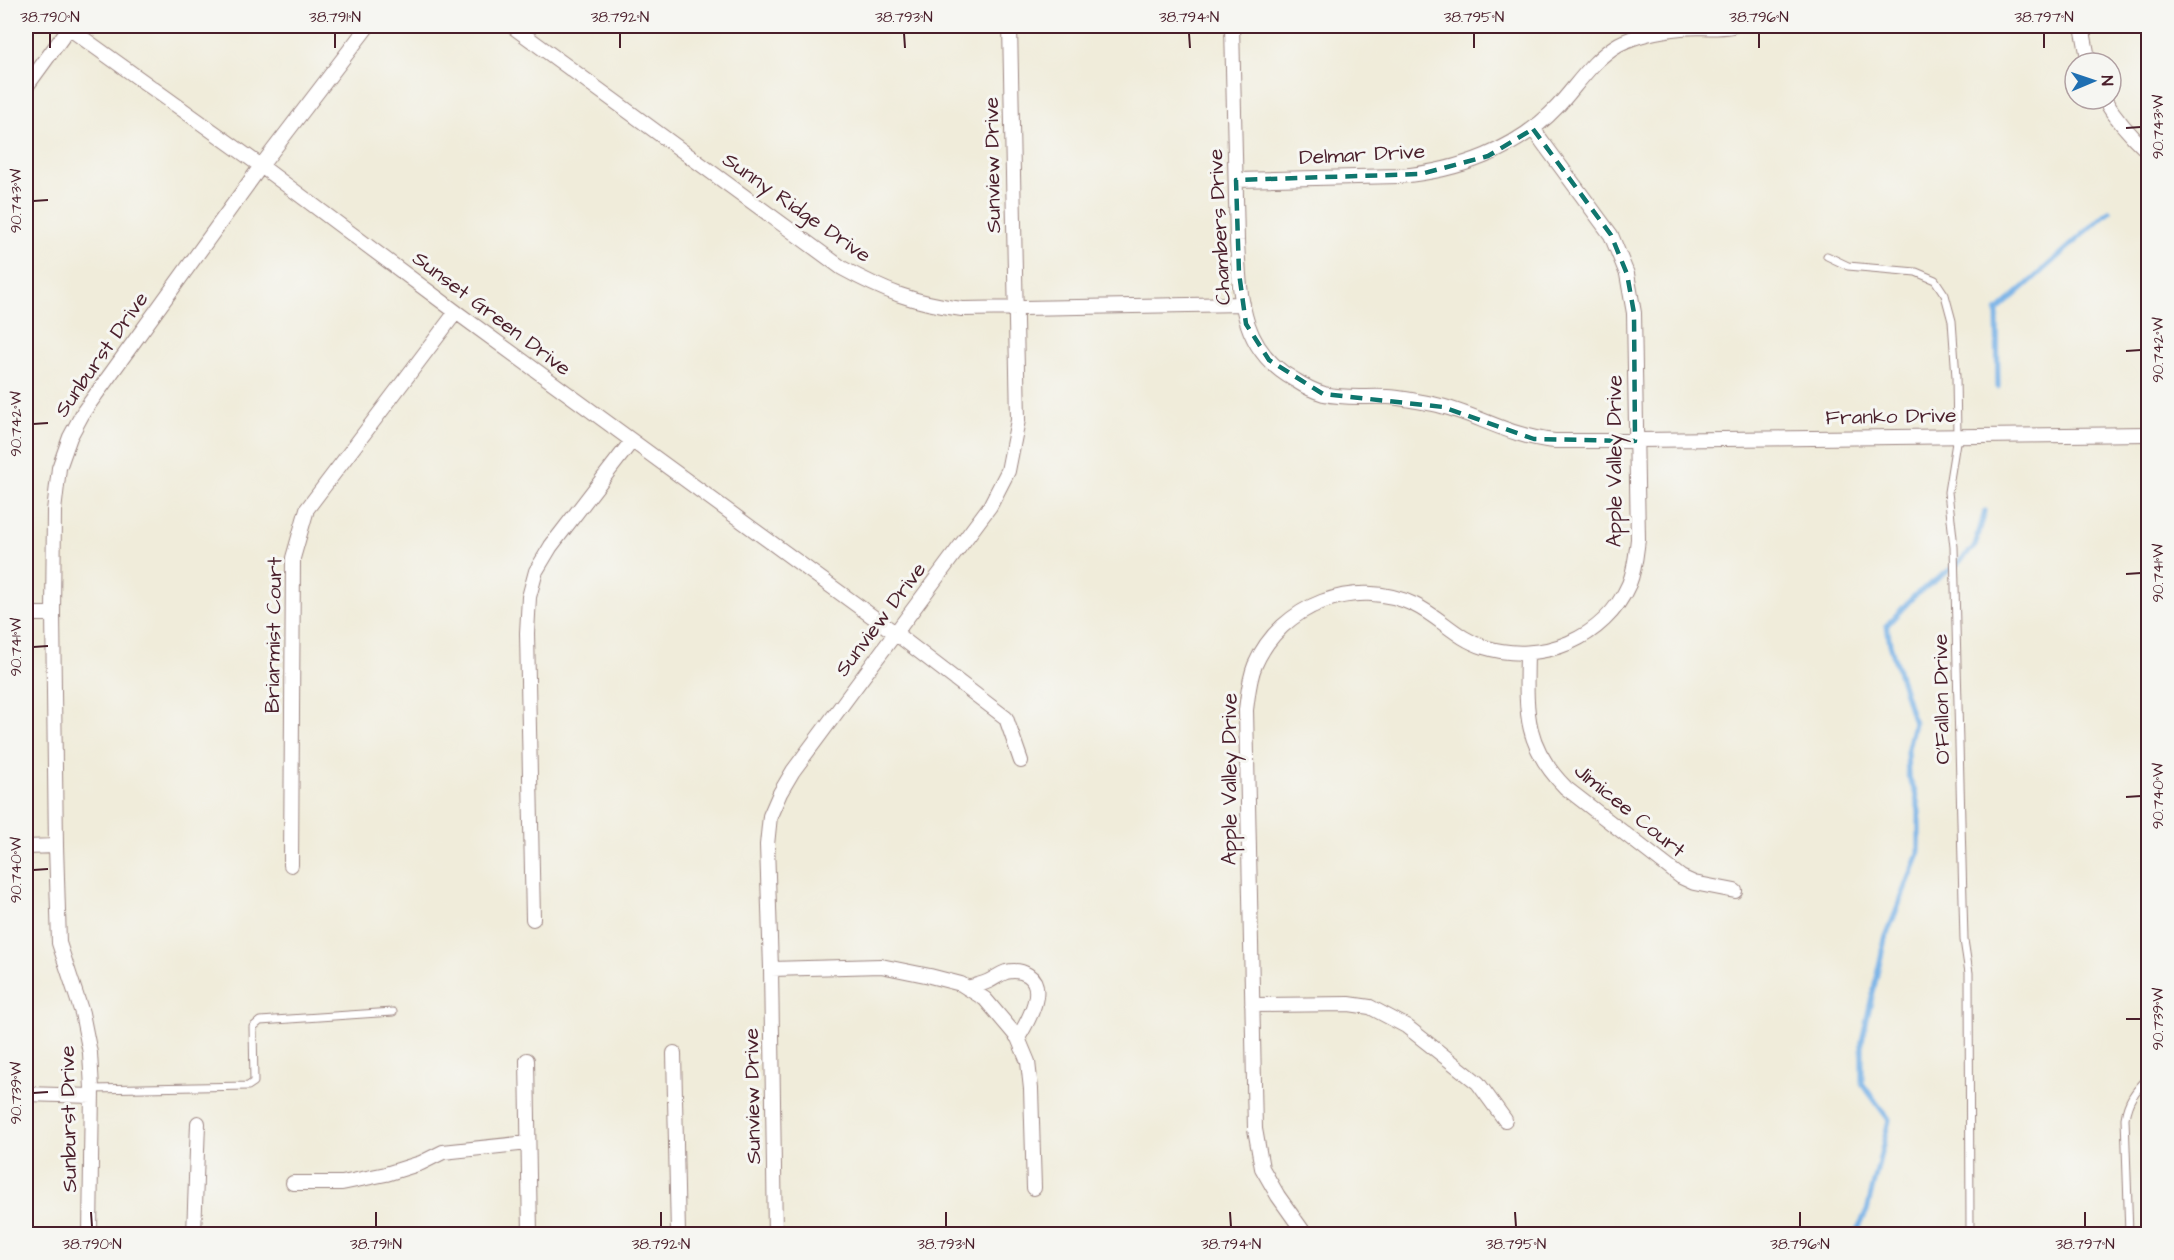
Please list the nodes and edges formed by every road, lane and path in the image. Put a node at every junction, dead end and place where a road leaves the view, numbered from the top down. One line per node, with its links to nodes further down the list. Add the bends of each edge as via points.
1 (368, 26): 14 (street, Sunburst Drive)
2 (512, 26): 18 (street, Sunny Ridge Drive, via 842,268 880,288 936,305 962,309)
3 (1010, 26): 18 (street, Sunview Drive)
4 (1232, 26): 15 (street, Chambers Drive)
5 (1732, 26): 8 (street, Delmar Drive)
6 (2082, 26): 9 (street)
7 (67, 27): 10 (street); 14 (street, Sunset Green Drive)
8 (1651, 29): 12 (street, Delmar Drive, via 1620,44 1591,66)
9 (2087, 51)
10 (26, 87)
11 (2111, 111): 13 (street)
12 (1533, 129): 15 (street, Delmar Drive, via 1488,156 1421,174); 22 (street, Apple Valley Drive, via 1611,236 1627,273 1634,312)
13 (2148, 152)
14 (261, 166): 19 (street, Sunset Green Drive); 25 (street, Sunburst Drive, via 84,411 70,437 59,468 54,511)
15 (1236, 180): 17 (street, Chambers Drive)
16 (1827, 256): 21 (lane, O'Fallon Drive, via 1848,266 1916,272 1935,280 1945,295 1952,321)
17 (1243, 304): 18 (street, Sunny Ridge Drive); 22 (street, Chambers Drive, via 1246,324 1269,360 1287,376 1323,394 1388,397 1443,406 1534,439)
18 (1017, 308): 26 (street, Sunview Drive, via 1018,420 1008,471 990,506)
19 (456, 312): 23 (street, Sunset Green Drive); 31 (street, Briarmist Court, via 308,509 293,558)
20 (2148, 434): 21 (street, Franko Drive)
21 (1957, 436): 22 (street, Franko Drive); 55 (lane, O'Fallon Drive, via 1948,492 1954,547 1964,940 1969,973)
22 (1635, 441): 27 (street, Apple Valley Drive, via 1638,540 1630,582 1622,598 1582,637 1563,646)
23 (631, 442): 26 (street, Sunset Green Drive); 33 (street, via 551,546 536,571 529,597 526,633)
24 (26, 614): 25 (street)
25 (53, 614): 29 (street, Sunburst Drive)
26 (895, 633): 28 (street, Sunset Green Drive, via 1006,718); 34 (street, Sunview Drive, via 794,771 770,816 767,845)
27 (1527, 653): 32 (street, Jimicee Court, via 1526,706 1530,730 1551,772 1566,788 1682,878); 36 (street, Apple Valley Drive, via 1486,648 1455,633 1415,605 1392,597 1356,593 1316,603 1281,627 1268,643 1253,668 1246,710)
28 (1021, 761)
29 (56, 846): 30 (street); 42 (street, Sunburst Drive, via 59,943 82,1013)
30 (26, 847)
31 (291, 865)
32 (1735, 891)
33 (533, 919)
34 (771, 969): 35 (street, via 880,966); 53 (street, Sunview Drive)
35 (967, 988): 38 (street, via 985,999); 38 (street, via 1006,972 1022,971 1032,978 1036,985 1035,1001)
36 (1252, 1005): 44 (street, via 1370,1007 1406,1026 1478,1083); 54 (street, Apple Valley Drive, via 1257,1149 1262,1168)
37 (393, 1012): 42 (lane, via 260,1021 253,1027 254,1082 248,1086)
38 (1018, 1038): 48 (street, via 1028,1062 1031,1089)
39 (674, 1053): 52 (street)
40 (527, 1060): 46 (street)
41 (2148, 1078): 56 (lane, via 2128,1102 2125,1118)
42 (92, 1092): 43 (street); 49 (street, Sunburst Drive)
43 (26, 1094)
44 (1505, 1120)
45 (198, 1123): 50 (street)
46 (528, 1143): 47 (street, via 443,1152 412,1166 342,1183); 51 (street)
47 (293, 1183)
48 (1034, 1188)
49 (90, 1234)
50 (194, 1234)
51 (530, 1234)
52 (678, 1234)
53 (775, 1234)
54 (1305, 1234)
55 (1970, 1234)
56 (2129, 1234)

